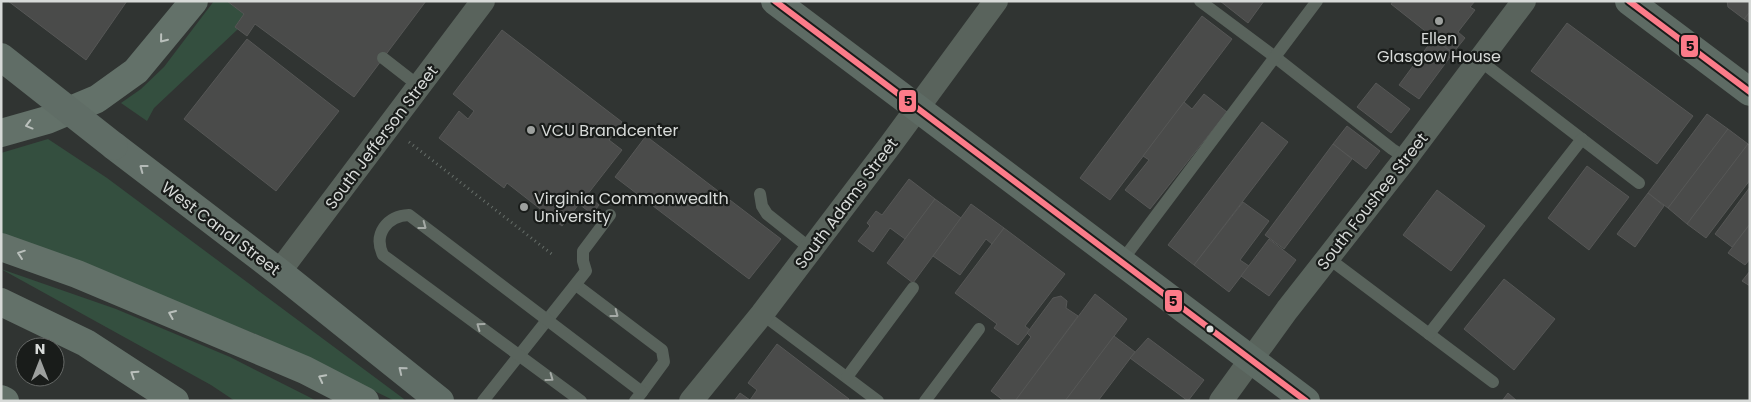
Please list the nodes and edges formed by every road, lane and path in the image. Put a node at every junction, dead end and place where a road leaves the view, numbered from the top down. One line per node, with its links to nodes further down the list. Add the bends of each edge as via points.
1 (194, 1): 16 (highway, one-way to 16, via 136,71 98,99 47,120)
2 (483, 1): 13 (street, South Jefferson Street)
3 (774, 1): 15 (main road)
4 (996, 1): 15 (street, South Adams Street)
5 (1200, 1): 9 (lane)
6 (1317, 1): 9 (lane)
7 (1524, 1): 12 (street, South Foushee Street)
8 (1628, 1): 14 (main road)
9 (1275, 57): 19 (lane); 27 (lane)
10 (1, 58): 28 (main road, West Canal Street, one-way to 10, bridge)
11 (383, 58): 13 (lane)
12 (1479, 60): 18 (lane); 19 (street, South Foushee Street)
13 (419, 86): 28 (street, South Jefferson Street)
14 (1750, 92)
15 (917, 108): 24 (street, South Adams Street); 27 (main road)
16 (1, 133)
17 (407, 140): 25 (path)
18 (1582, 140): 20 (lane); 35 (lane)
19 (1406, 158): 26 (street, South Foushee Street)
20 (1639, 183)
21 (760, 194): 24 (lane, via 767,214)
22 (610, 215): 29 (lane, via 583,251 586,271)
23 (1, 248): 44 (highway, one-way to 23, via 305,370 132,297)
24 (811, 249): 32 (street, South Adams Street)
25 (554, 254)
26 (1328, 258): 35 (lane); 37 (street, South Foushee Street)
27 (1121, 262): 37 (main road)
28 (279, 272): 45 (main road, West Canal Street, one-way to 28)
29 (576, 285): 33 (lane); 40 (lane, one-way to 40, via 662,350 664,362)
30 (913, 288): 38 (lane)
31 (1, 302): 43 (highway, one-way to 31, via 86,343)
32 (762, 314): 38 (lane); 48 (street, South Adams Street)
33 (547, 320): 36 (lane); 36 (lane, one-way to 33, via 383,255 379,246 380,234 391,219 408,215); 40 (lane)
34 (979, 329): 50 (lane)
35 (1429, 334): 39 (lane)
36 (520, 355): 46 (lane); 47 (lane, one-way to 47)
37 (1251, 359): 51 (street, South Foushee Street); 52 (main road)
38 (847, 377): 49 (lane)
39 (1493, 382)
40 (638, 396)
41 (1, 399): 42 (highway)
42 (5, 401)
43 (175, 401)
44 (365, 401)
45 (440, 401)
46 (483, 401)
47 (581, 401)
48 (691, 401)
49 (878, 401)
50 (925, 401)
51 (1221, 401)
52 (1306, 401)

